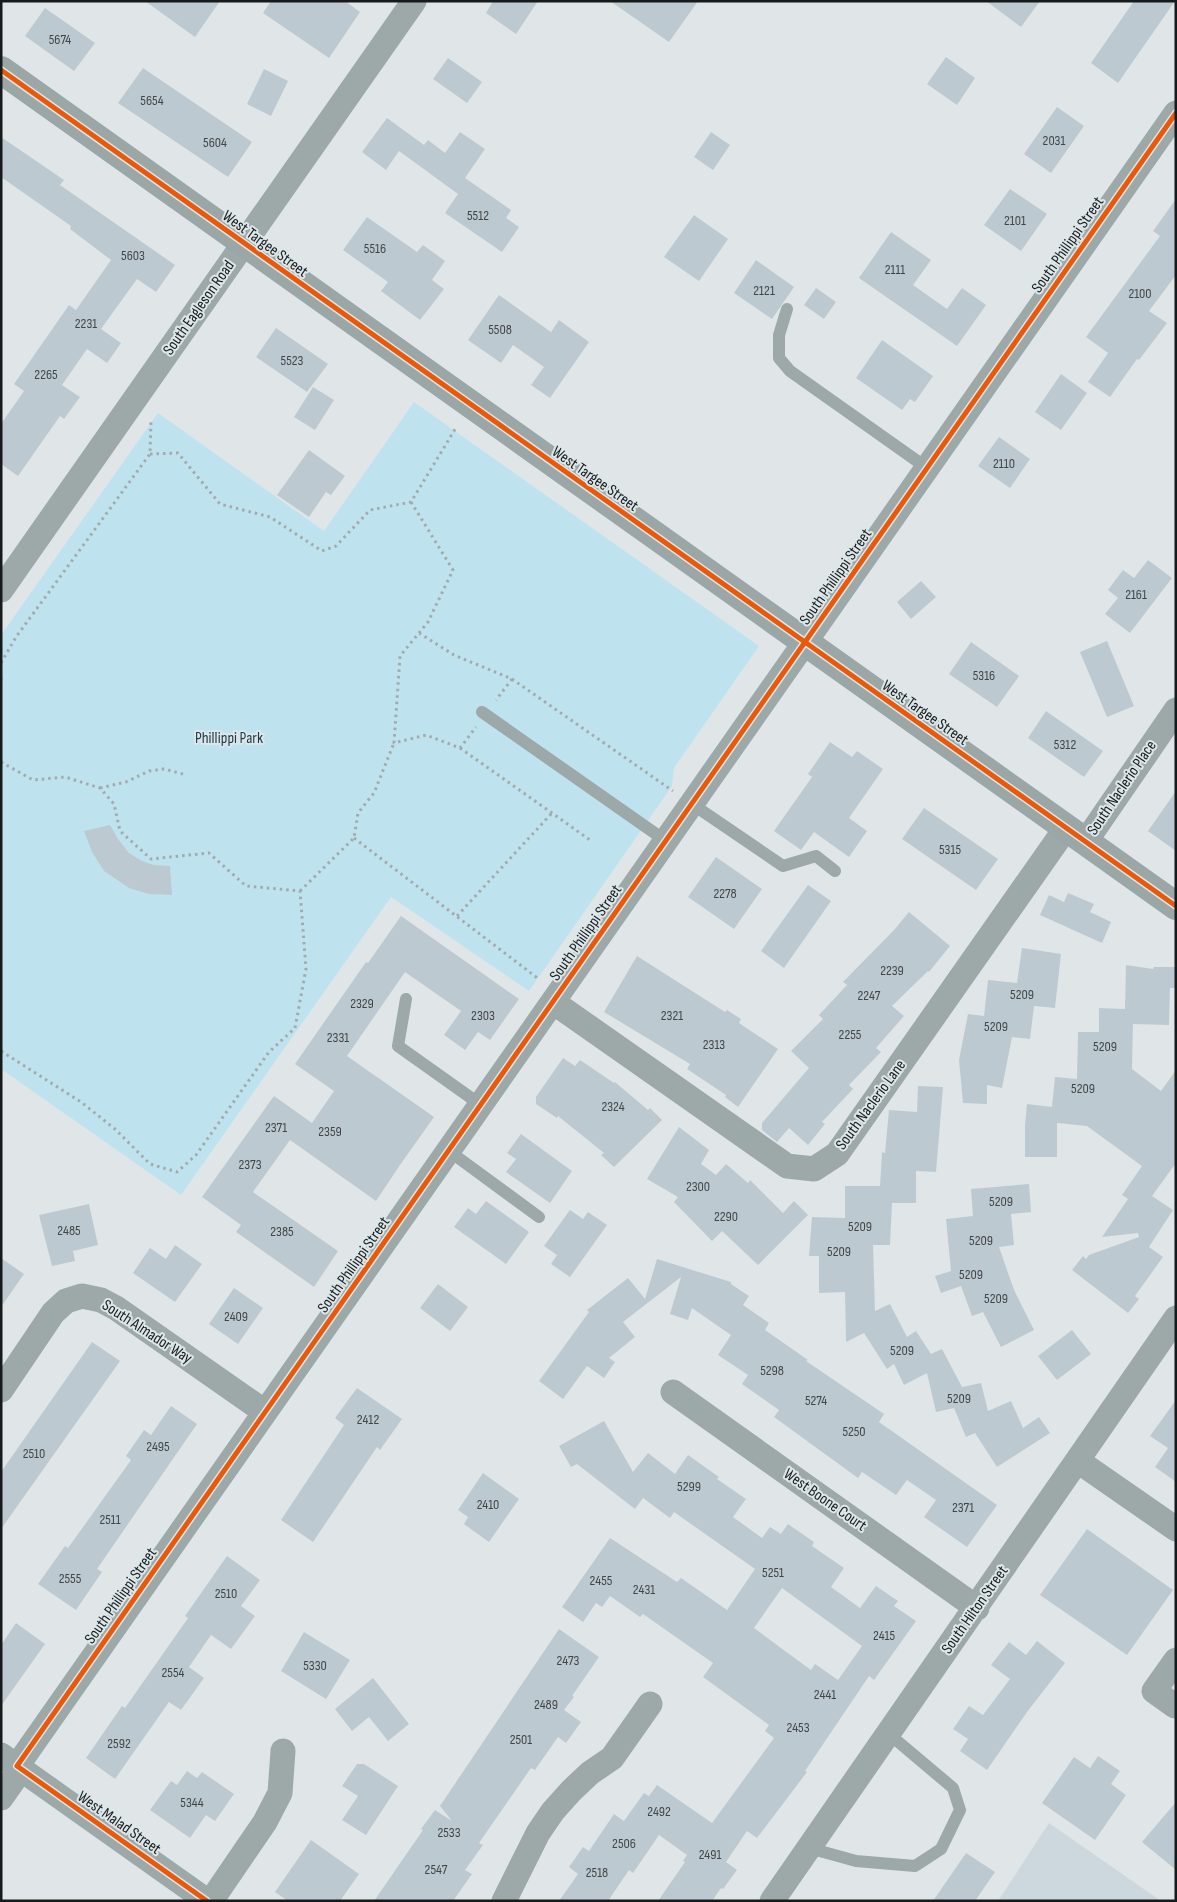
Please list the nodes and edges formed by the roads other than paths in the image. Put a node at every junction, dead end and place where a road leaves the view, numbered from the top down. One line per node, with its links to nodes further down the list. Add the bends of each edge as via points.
1 (414, 1): 4 (street, South Eagleson Road)
2 (1, 70): 4 (street, West Targee Street)
3 (1176, 114): 6 (street, South Phillippi Street)
4 (244, 244): 7 (street, South Eagleson Road); 8 (street, West Targee Street)
5 (787, 309): 6 (lane, via 778,335 779,358 790,371)
6 (927, 468): 8 (street, South Phillippi Street)
7 (1, 590)
8 (805, 643): 11 (street, South Phillippi Street); 12 (street, West Targee Street)
9 (1176, 710): 12 (street, South Naclerio Place)
10 (483, 714): 13 (lane)
11 (692, 804): 13 (street, South Phillippi Street); 14 (lane, via 783,866 816,856)
12 (1076, 835): 15 (street, West Targee Street); 16 (street, South Naclerio Lane, via 837,1154 814,1169 787,1166)
13 (666, 841): 16 (street, South Phillippi Street)
14 (835, 871)
15 (1176, 906)
16 (556, 998): 18 (street, South Phillippi Street)
17 (406, 999): 18 (lane, via 398,1046)
18 (481, 1105): 19 (street, South Phillippi Street)
19 (449, 1151): 20 (lane); 24 (street, South Phillippi Street)
20 (539, 1217)
21 (1176, 1318): 25 (street, South Hilton Street)
22 (1, 1390): 24 (street, South Almador Way, via 53,1313 66,1301 82,1296 101,1300 116,1308)
23 (673, 1392): 27 (street, West Boone Court)
24 (265, 1412): 33 (street, South Phillippi Street)
25 (1078, 1461): 26 (street); 27 (street, South Hilton Street)
26 (1176, 1529)
27 (977, 1608): 31 (street, South Hilton Street)
28 (1176, 1660): 30 (street, via 1154,1691)
29 (650, 1704): 37 (street, via 612,1758 571,1791 553,1811 538,1832)
30 (1175, 1706)
31 (889, 1734): 35 (street, South Hilton Street); 35 (lane, via 953,1788 960,1810 941,1849 915,1866 856,1861)
32 (283, 1751): 36 (street, West Malad Street, via 280,1794 265,1822)
33 (9, 1761): 34 (street, South Phillippi Street, via 13,1781); 36 (street, West Malad Street)
34 (1, 1798)
35 (809, 1848): 38 (street, South Hilton Street)
36 (209, 1901)
37 (504, 1901)
38 (772, 1901)

